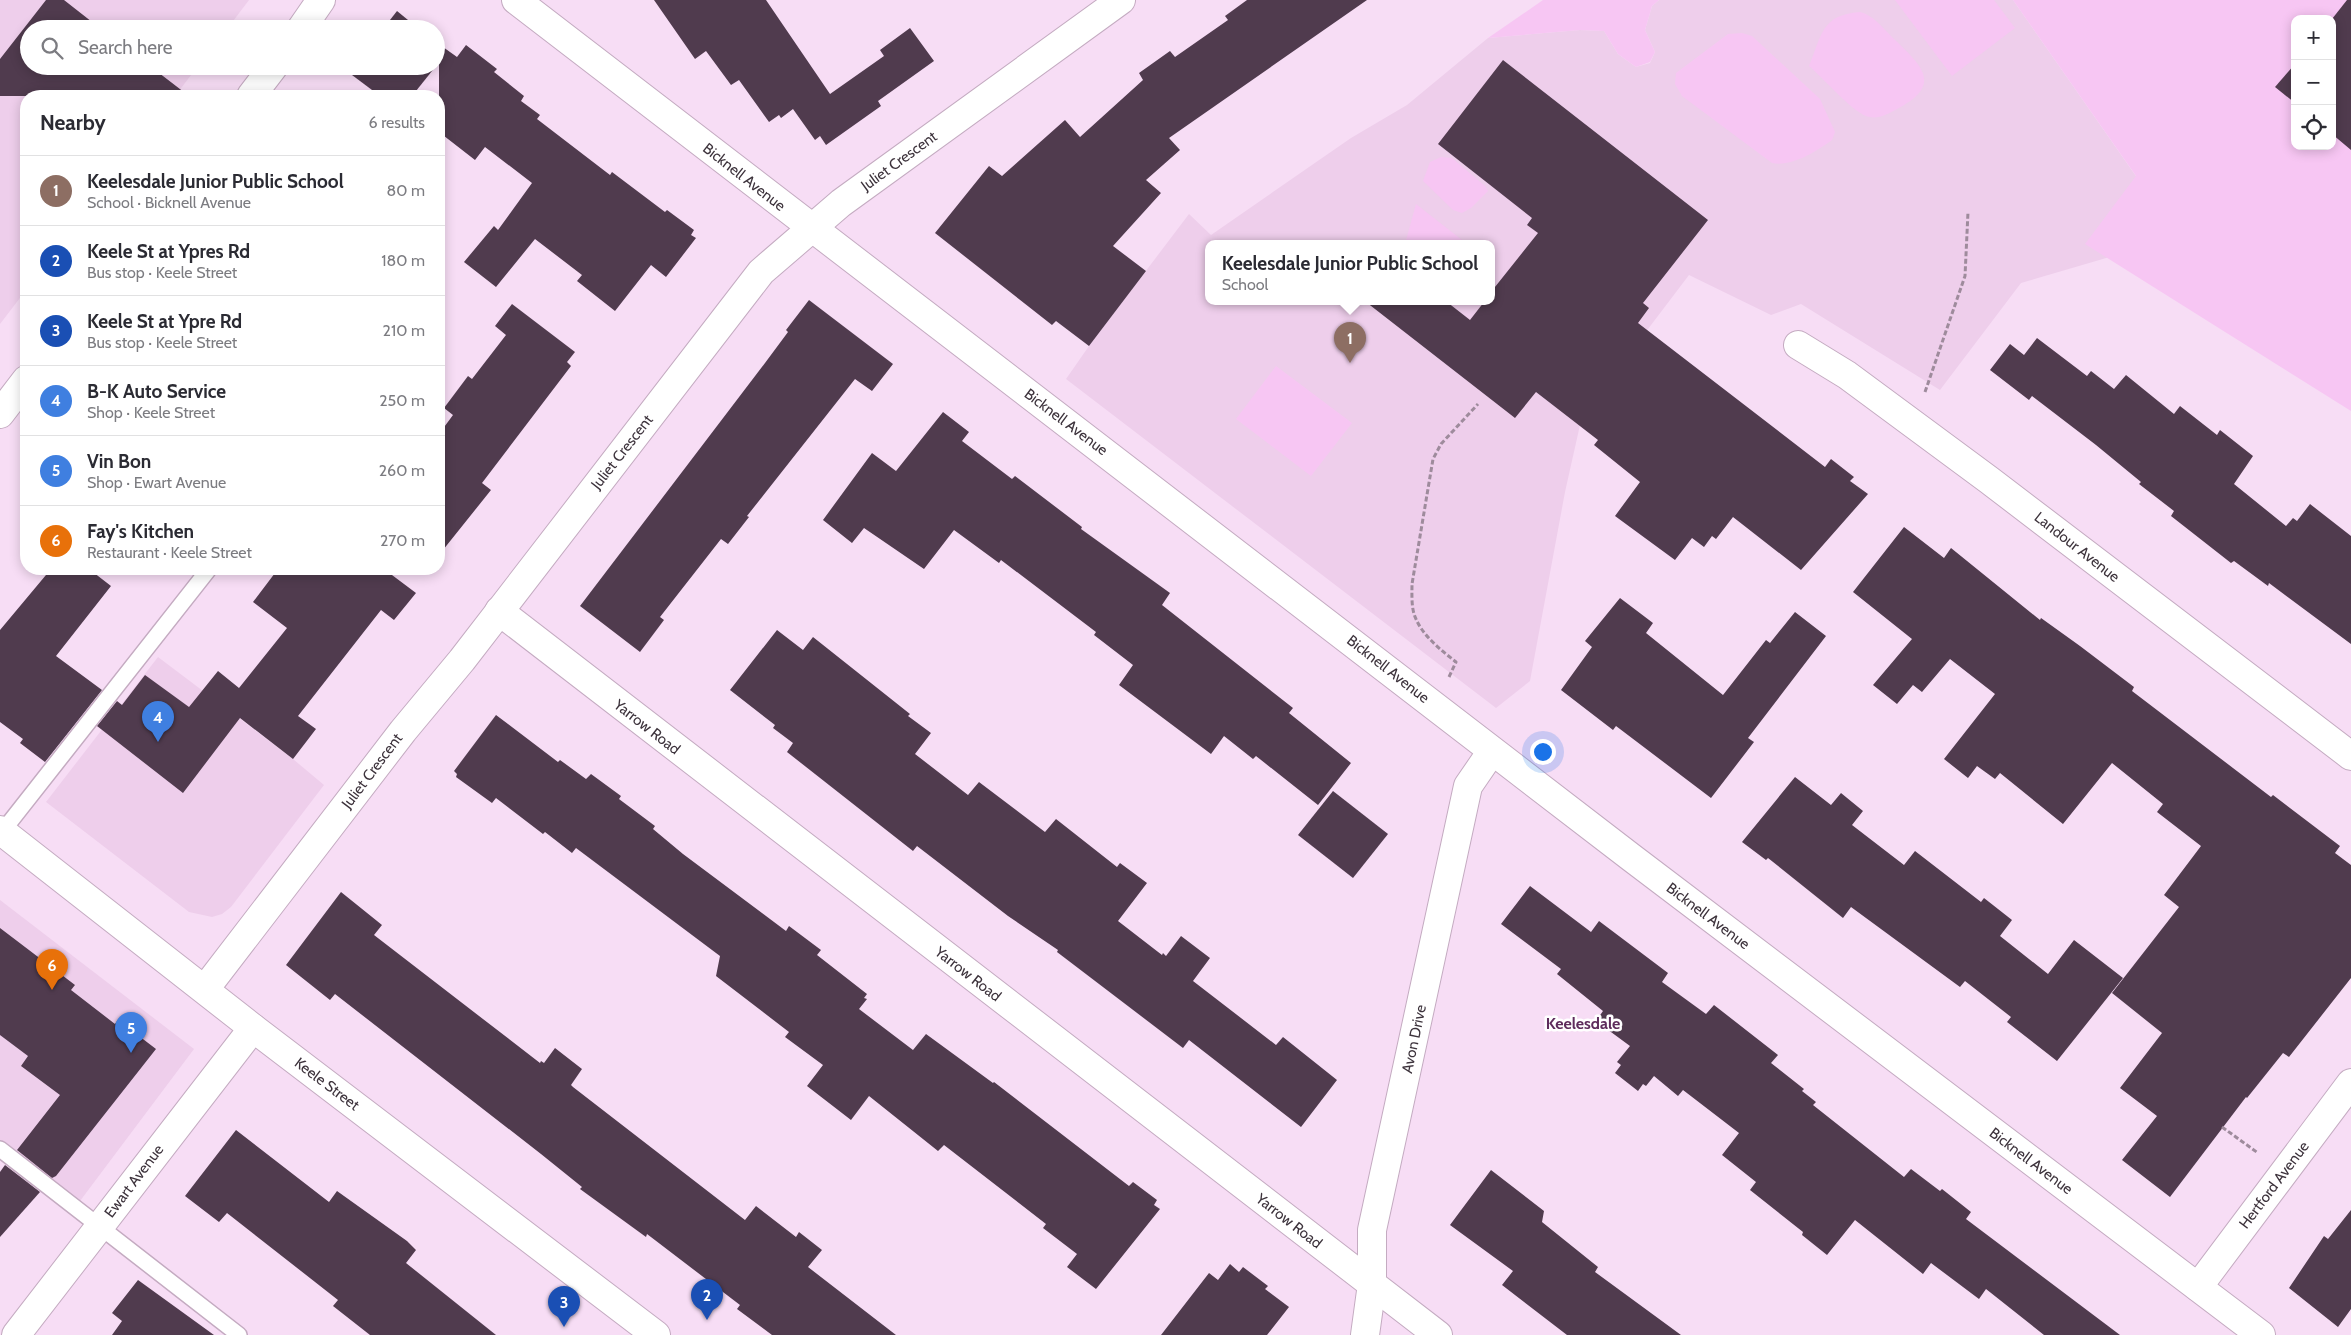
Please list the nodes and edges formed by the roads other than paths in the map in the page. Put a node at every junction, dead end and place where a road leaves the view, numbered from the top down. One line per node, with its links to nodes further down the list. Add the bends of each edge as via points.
1 (321, 0): 4 (street)
2 (516, 0): 7 (street, Bicknell Avenue)
3 (1121, 0): 7 (street, Juliet Crescent, via 840,203)
4 (307, 20)
5 (267, 75): 6 (street)
6 (256, 90)
7 (811, 228): 12 (street, Juliet Crescent, via 761,272); 13 (street, Bicknell Avenue)
8 (1798, 345): 14 (street, Landour Avenue, via 1847,375 1909,421)
9 (20, 388): 10 (street)
10 (0, 414)
11 (204, 575): 15 (lane)
12 (499, 611): 16 (street, Juliet Crescent); 21 (street, Yarrow Road)
13 (1492, 751): 21 (street, Avon Drive, via 1468,786 1372,1230); 22 (street, Bicknell Avenue)
14 (2351, 756)
15 (1, 831): 16 (street, Keele Street)
16 (205, 989): 17 (street, Keele Street)
17 (253, 1028): 20 (street, Ewart Avenue); 25 (street, Keele Street)
18 (2351, 1083): 22 (street, Hertford Avenue)
19 (0, 1150): 20 (lane)
20 (100, 1226): 23 (street, Ewart Avenue); 24 (lane)
21 (1372, 1284): 26 (street, Avon Drive); 27 (street, Yarrow Road)
22 (2198, 1287): 28 (street, Bicknell Avenue)
23 (16, 1335)
24 (239, 1335)
25 (656, 1335)
26 (1365, 1335)
27 (1438, 1335)
28 (2261, 1335)

